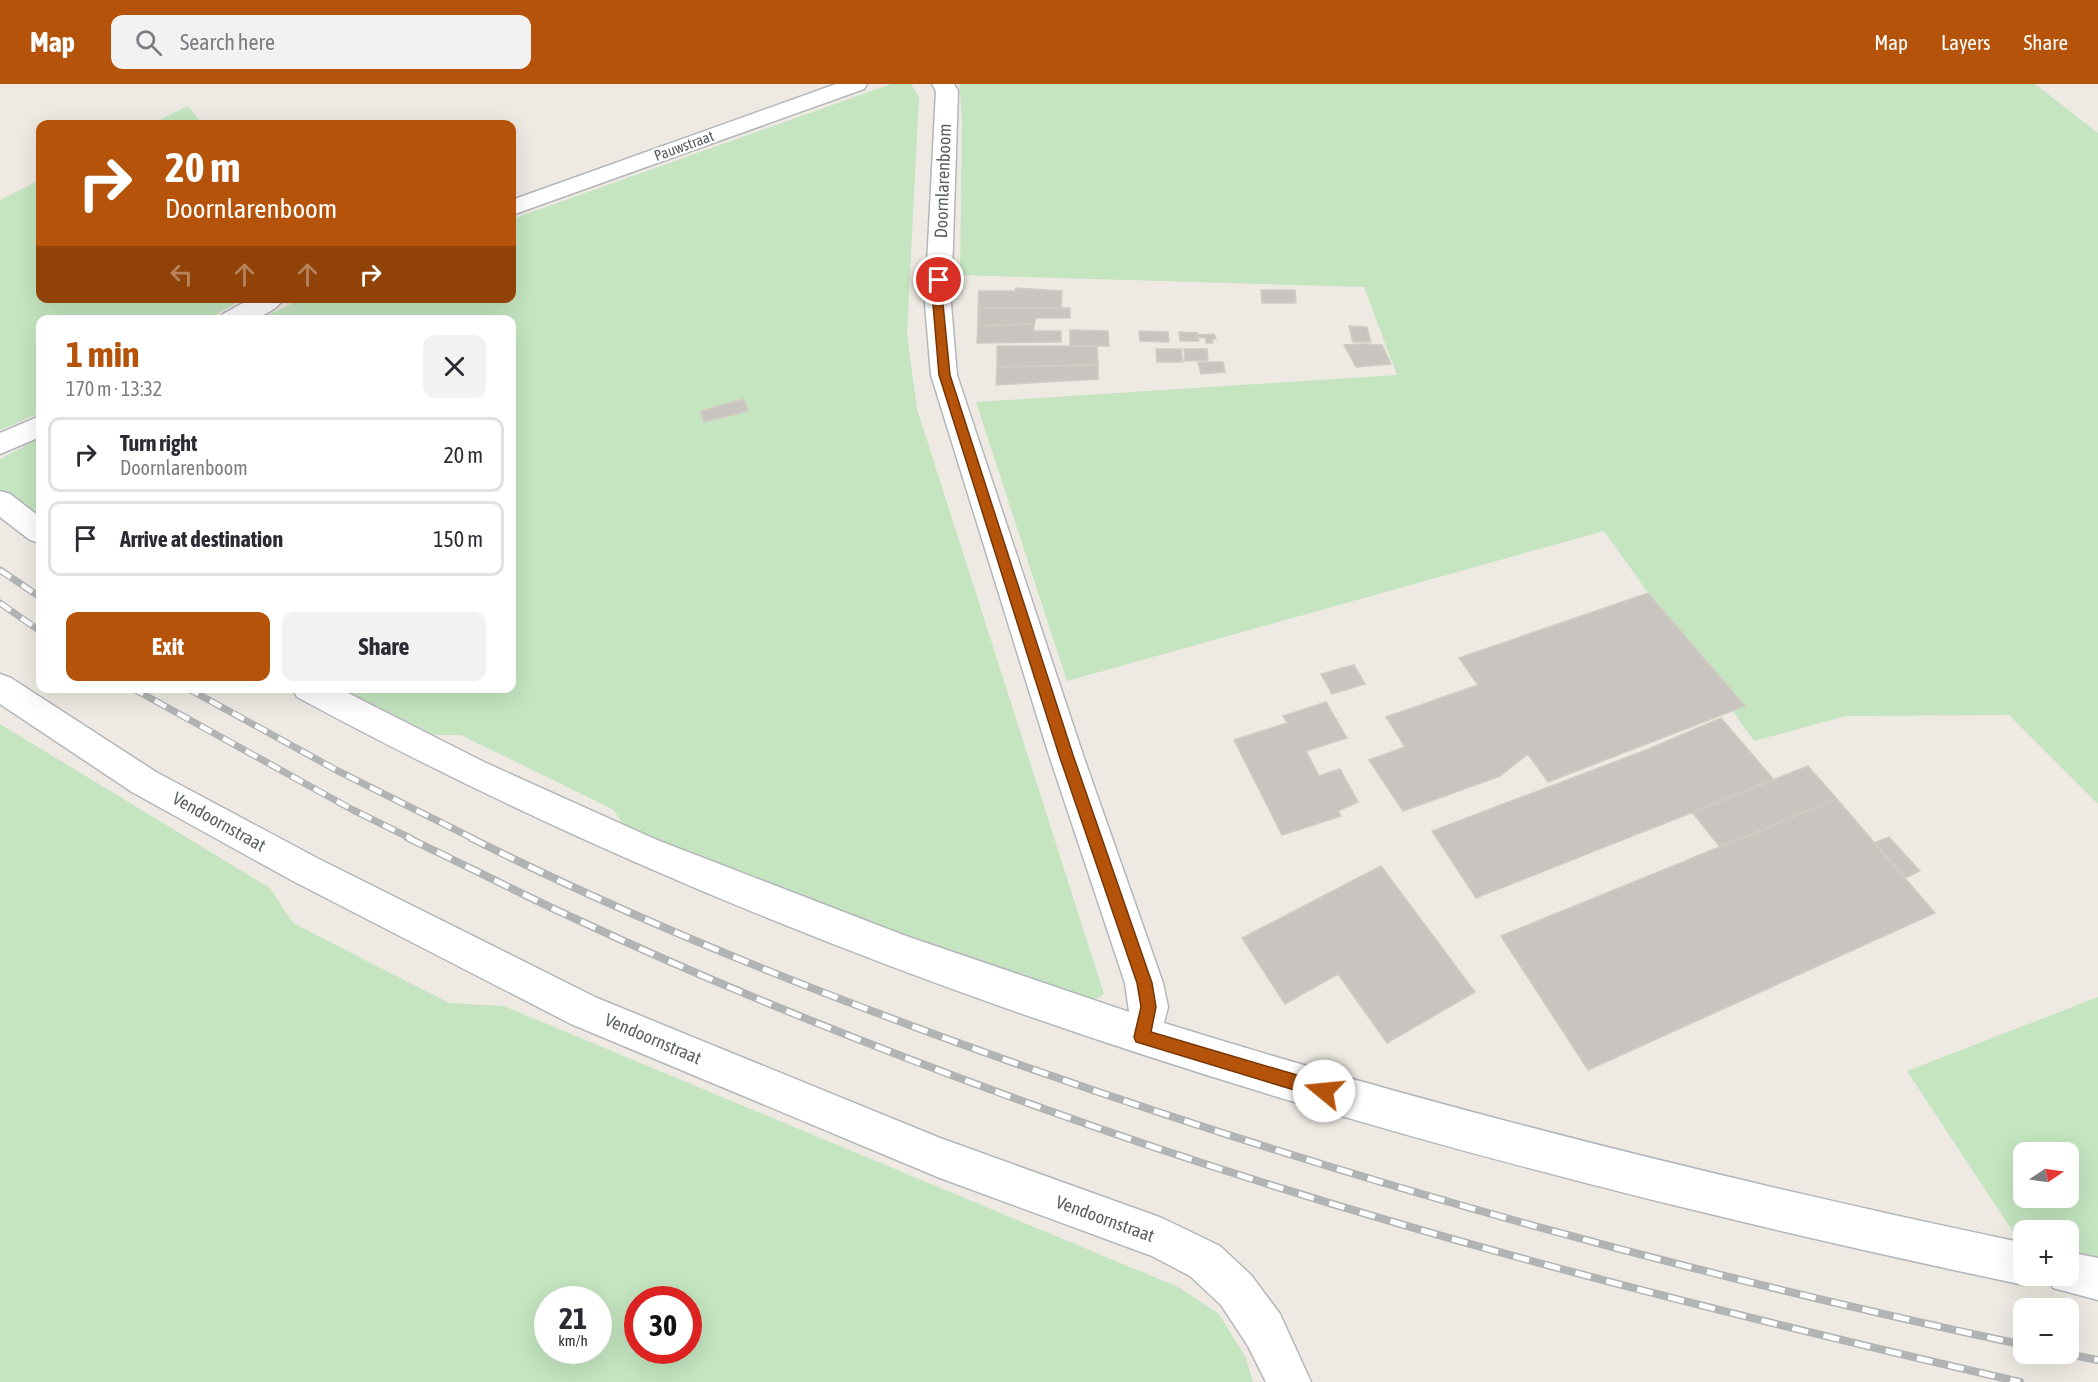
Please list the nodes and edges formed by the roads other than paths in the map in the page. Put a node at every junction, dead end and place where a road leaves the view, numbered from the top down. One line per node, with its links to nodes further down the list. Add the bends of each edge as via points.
1 (856, 84): 3 (street, Pauwstraat)
2 (943, 84): 12 (street, Doornlarenboom, via 947,91 938,304 944,375 1144,983 1149,1007)
3 (516, 207)
4 (263, 303): 5 (street)
5 (241, 315)
6 (36, 428): 7 (street)
7 (0, 444)
8 (0, 502): 9 (street)
9 (36, 529)
10 (0, 687): 16 (street, Vendoornstraat, via 144,782 304,869 584,1011 940,1158 1162,1239 1205,1261 1236,1290 1264,1330)
11 (317, 693): 12 (street, via 409,744 622,842 863,939)
12 (1142, 1037): 13 (street, via 1506,1145 1848,1228)
13 (2013, 1262)
14 (2079, 1276): 15 (street)
15 (2098, 1280)
16 (1289, 1382)

